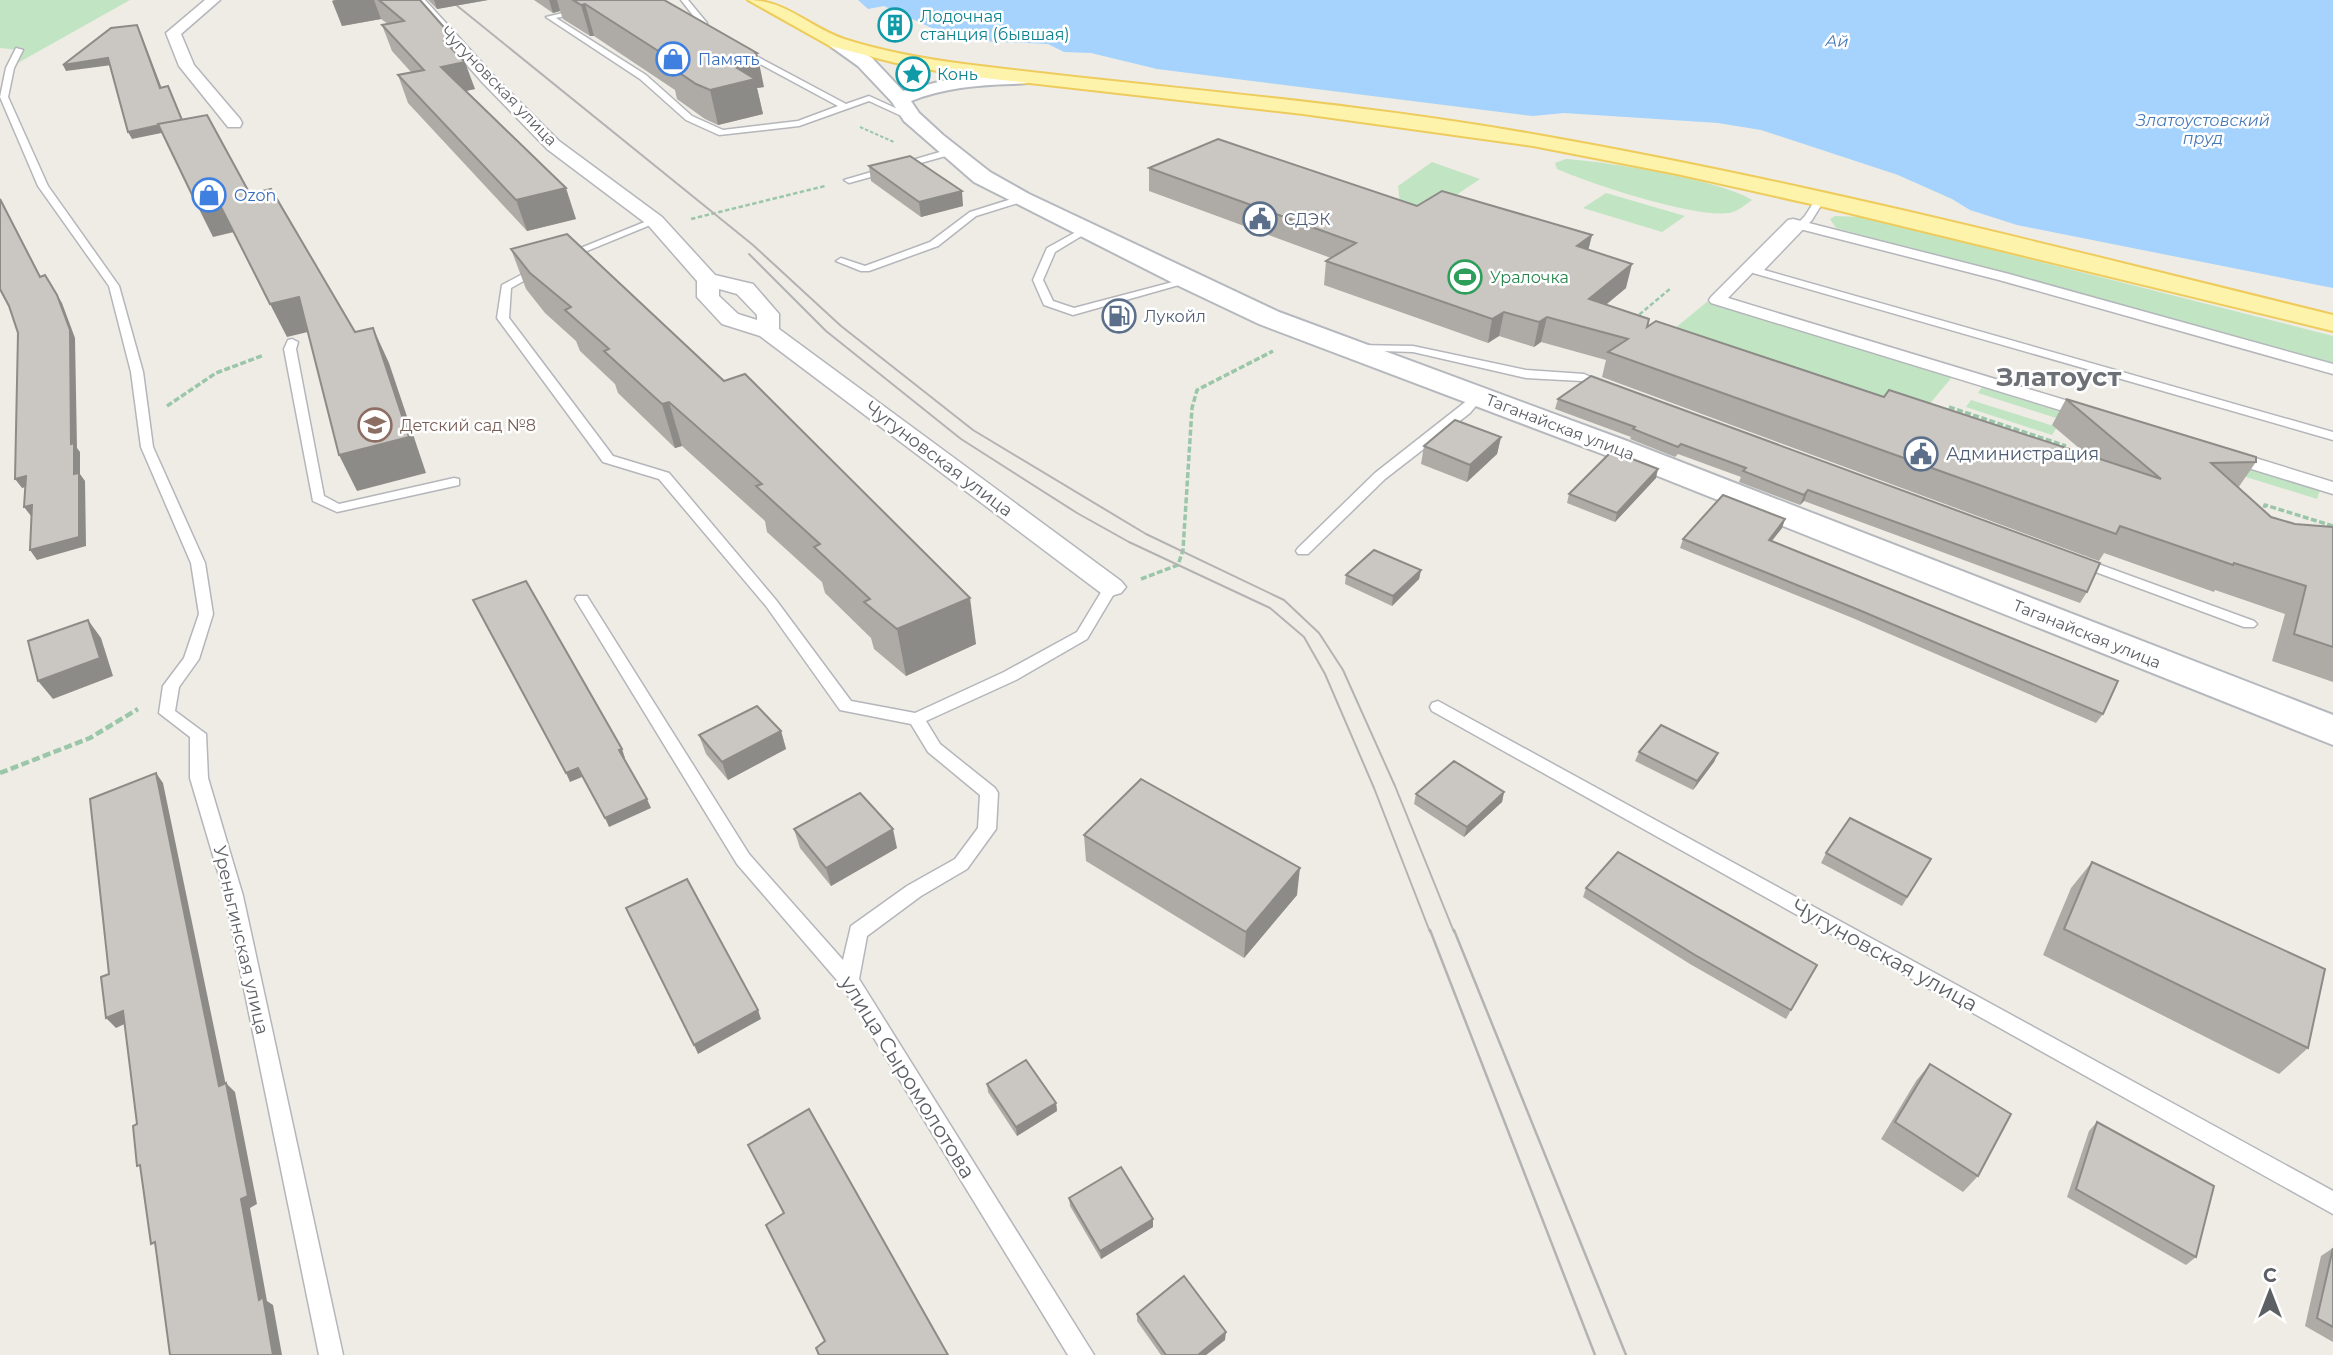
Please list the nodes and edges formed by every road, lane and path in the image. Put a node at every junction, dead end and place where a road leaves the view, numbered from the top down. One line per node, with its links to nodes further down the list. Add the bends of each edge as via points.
1 (213, 0): 13 (street, via 173,33 187,66)
2 (417, 0): 18 (street, Чугуновская улица, via 553,145)
3 (684, 0): 6 (lane, via 703,23 701,32)
4 (756, 0): 7 (main road)
5 (590, 9): 11 (lane, via 550,17 643,77 688,118 722,133 799,123)
6 (722, 41)
7 (836, 41): 10 (main road, via 945,66); 12 (main road, Таганайская улица, via 865,62)
8 (732, 46): 11 (lane)
9 (19, 50): 39 (lane, via 4,97 43,186 114,286 137,372)
10 (1028, 77): 12 (main road, via 951,82 916,91); 17 (main road, via 1533,140)
11 (846, 107): 12 (lane, via 869,98)
12 (906, 108): 14 (main road, Таганайская улица)
13 (234, 123)
14 (950, 152): 15 (lane); 16 (main road, Таганайская улица)
15 (849, 180): 18 (path)
16 (1021, 199): 20 (main road, Таганайская улица); 21 (lane, via 973,214 934,244 865,269)
17 (1820, 199): 19 (lane); 26 (main road)
18 (657, 223): 22 (street, Чугуновская улица); 53 (lane, via 566,256 506,287 503,318 608,459 664,476 771,603 846,706)
19 (1802, 225): 31 (street); 32 (street, via 1793,223 1717,300); 37 (lane, via 1756,271)
20 (1085, 230): 23 (main road, Таганайская улица); 23 (lane, via 1051,250 1038,280 1048,303 1073,312)
21 (841, 261)
22 (708, 280): 27 (street, Чугуновская улица, via 709,297 730,319); 27 (street, via 745,289 768,314)
23 (1188, 281): 28 (main road, Таганайская улица)
24 (1671, 288): 25 (path)
25 (1633, 320)
26 (2333, 323)
27 (768, 331): 48 (street, Чугуновская улица)
28 (1306, 332): 30 (main road, Таганайская улица); 48 (path, via 1295,344 1269,352 1197,390 1178,565)
29 (291, 345): 39 (path, via 216,373 180,395 148,422); 42 (lane, via 318,498 337,508)
30 (1346, 348): 33 (lane, via 1413,349 1527,374 1584,378); 34 (main road, Таганайская улица)
31 (2333, 369)
32 (1973, 378): 35 (street); 38 (path, via 1949,407)
33 (1623, 393)
34 (1478, 396): 46 (lane, via 1380,476); 54 (main road, Таганайская улица)
35 (2085, 412): 36 (street); 38 (path)
36 (2111, 420)
37 (2333, 436)
38 (2066, 446): 41 (path)
39 (147, 447): 51 (lane, via 198,563 206,614 191,659)
40 (2216, 452): 43 (street)
41 (2059, 457)
42 (454, 482)
43 (2333, 488)
44 (2259, 526): 45 (path, via 2265,505)
45 (2333, 526)
46 (1303, 551)
47 (2067, 556): 50 (lane)
48 (1111, 587): 53 (lane, via 1082,635 1010,676)
49 (582, 599): 56 (lane, улица Сыромолотова, via 743,859)
50 (2249, 624)
51 (171, 687): 55 (path, via 127,718 50,757); 58 (lane, Уреньгинская улица, via 167,713 198,734 199,778 234,896)
52 (1438, 706): 57 (lane, Чугуновская улица)
53 (916, 719): 56 (lane, via 934,748 989,793 987,829 961,864 858,932)
54 (2333, 731)
55 (0, 773)
56 (849, 979): 59 (lane, улица Сыромолотова)
57 (2333, 1203)
58 (331, 1355)
59 (1082, 1355)

